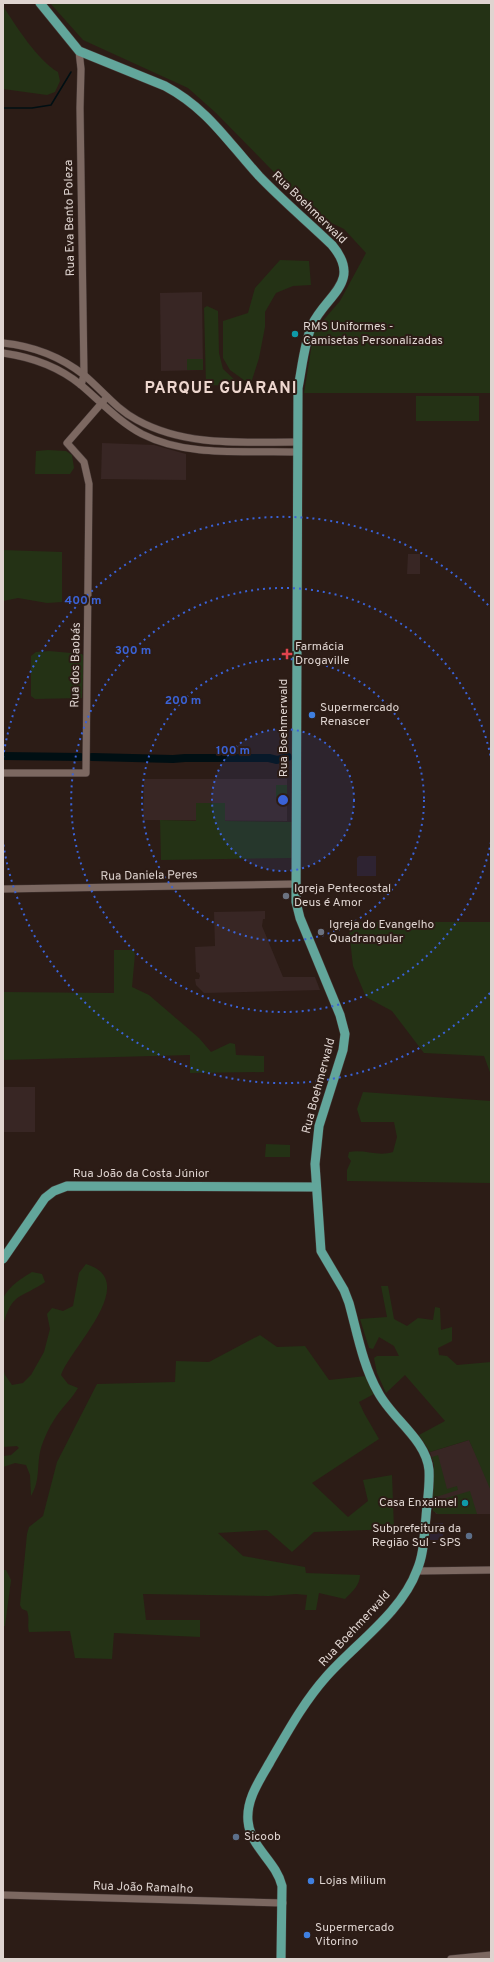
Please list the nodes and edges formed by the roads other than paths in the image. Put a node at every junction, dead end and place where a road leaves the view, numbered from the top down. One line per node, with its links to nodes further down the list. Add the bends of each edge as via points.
1 (40, 3): 2 (main road, Rua Boehmerwald)
2 (79, 51): 5 (street, Rua Eva Bento Poleza); 9 (main road, Rua Boehmerwald, via 165,86 198,107 260,176 341,256 344,265 340,284 310,332 298,388)
3 (3, 343): 5 (street, via 49,354)
4 (3, 353): 6 (street, via 44,363)
5 (84, 375): 6 (street, Rua Eva Bento Poleza); 7 (street)
6 (81, 385): 8 (street)
7 (107, 397): 8 (street); 9 (street, via 136,420 163,432 188,439)
8 (101, 404): 10 (street, via 129,426 151,438 174,446 207,450); 11 (street, Rua dos Baobás, via 67,443 84,462 89,484 86,773)
9 (297, 442): 10 (main road, Rua Boehmerwald)
10 (297, 452): 12 (main road, Rua Boehmerwald)
11 (3, 773)
12 (296, 884): 13 (street, Rua Daniela Peres); 14 (main road, Rua Boehmerwald, via 296,902 300,918 340,1015 345,1034 343,1050 318,1135)
13 (3, 889)
14 (315, 1187): 15 (main road, Rua João da Costa Júnior, via 67,1186 54,1191 46,1198); 17 (main road, Rua Boehmerwald, via 321,1251 344,1290 373,1383 386,1405 420,1446 428,1463 425,1530)
15 (3, 1259)
16 (491, 1570): 17 (street)
17 (417, 1571): 19 (main road, Rua Boehmerwald, via 396,1605 333,1669 304,1704 251,1798 248,1812 250,1831 281,1881)
18 (3, 1895): 19 (street, Rua João Ramalho)
19 (283, 1903): 21 (main road, Rua Boehmerwald)
20 (491, 1955): 22 (street)
21 (281, 1959)
22 (450, 1959)

